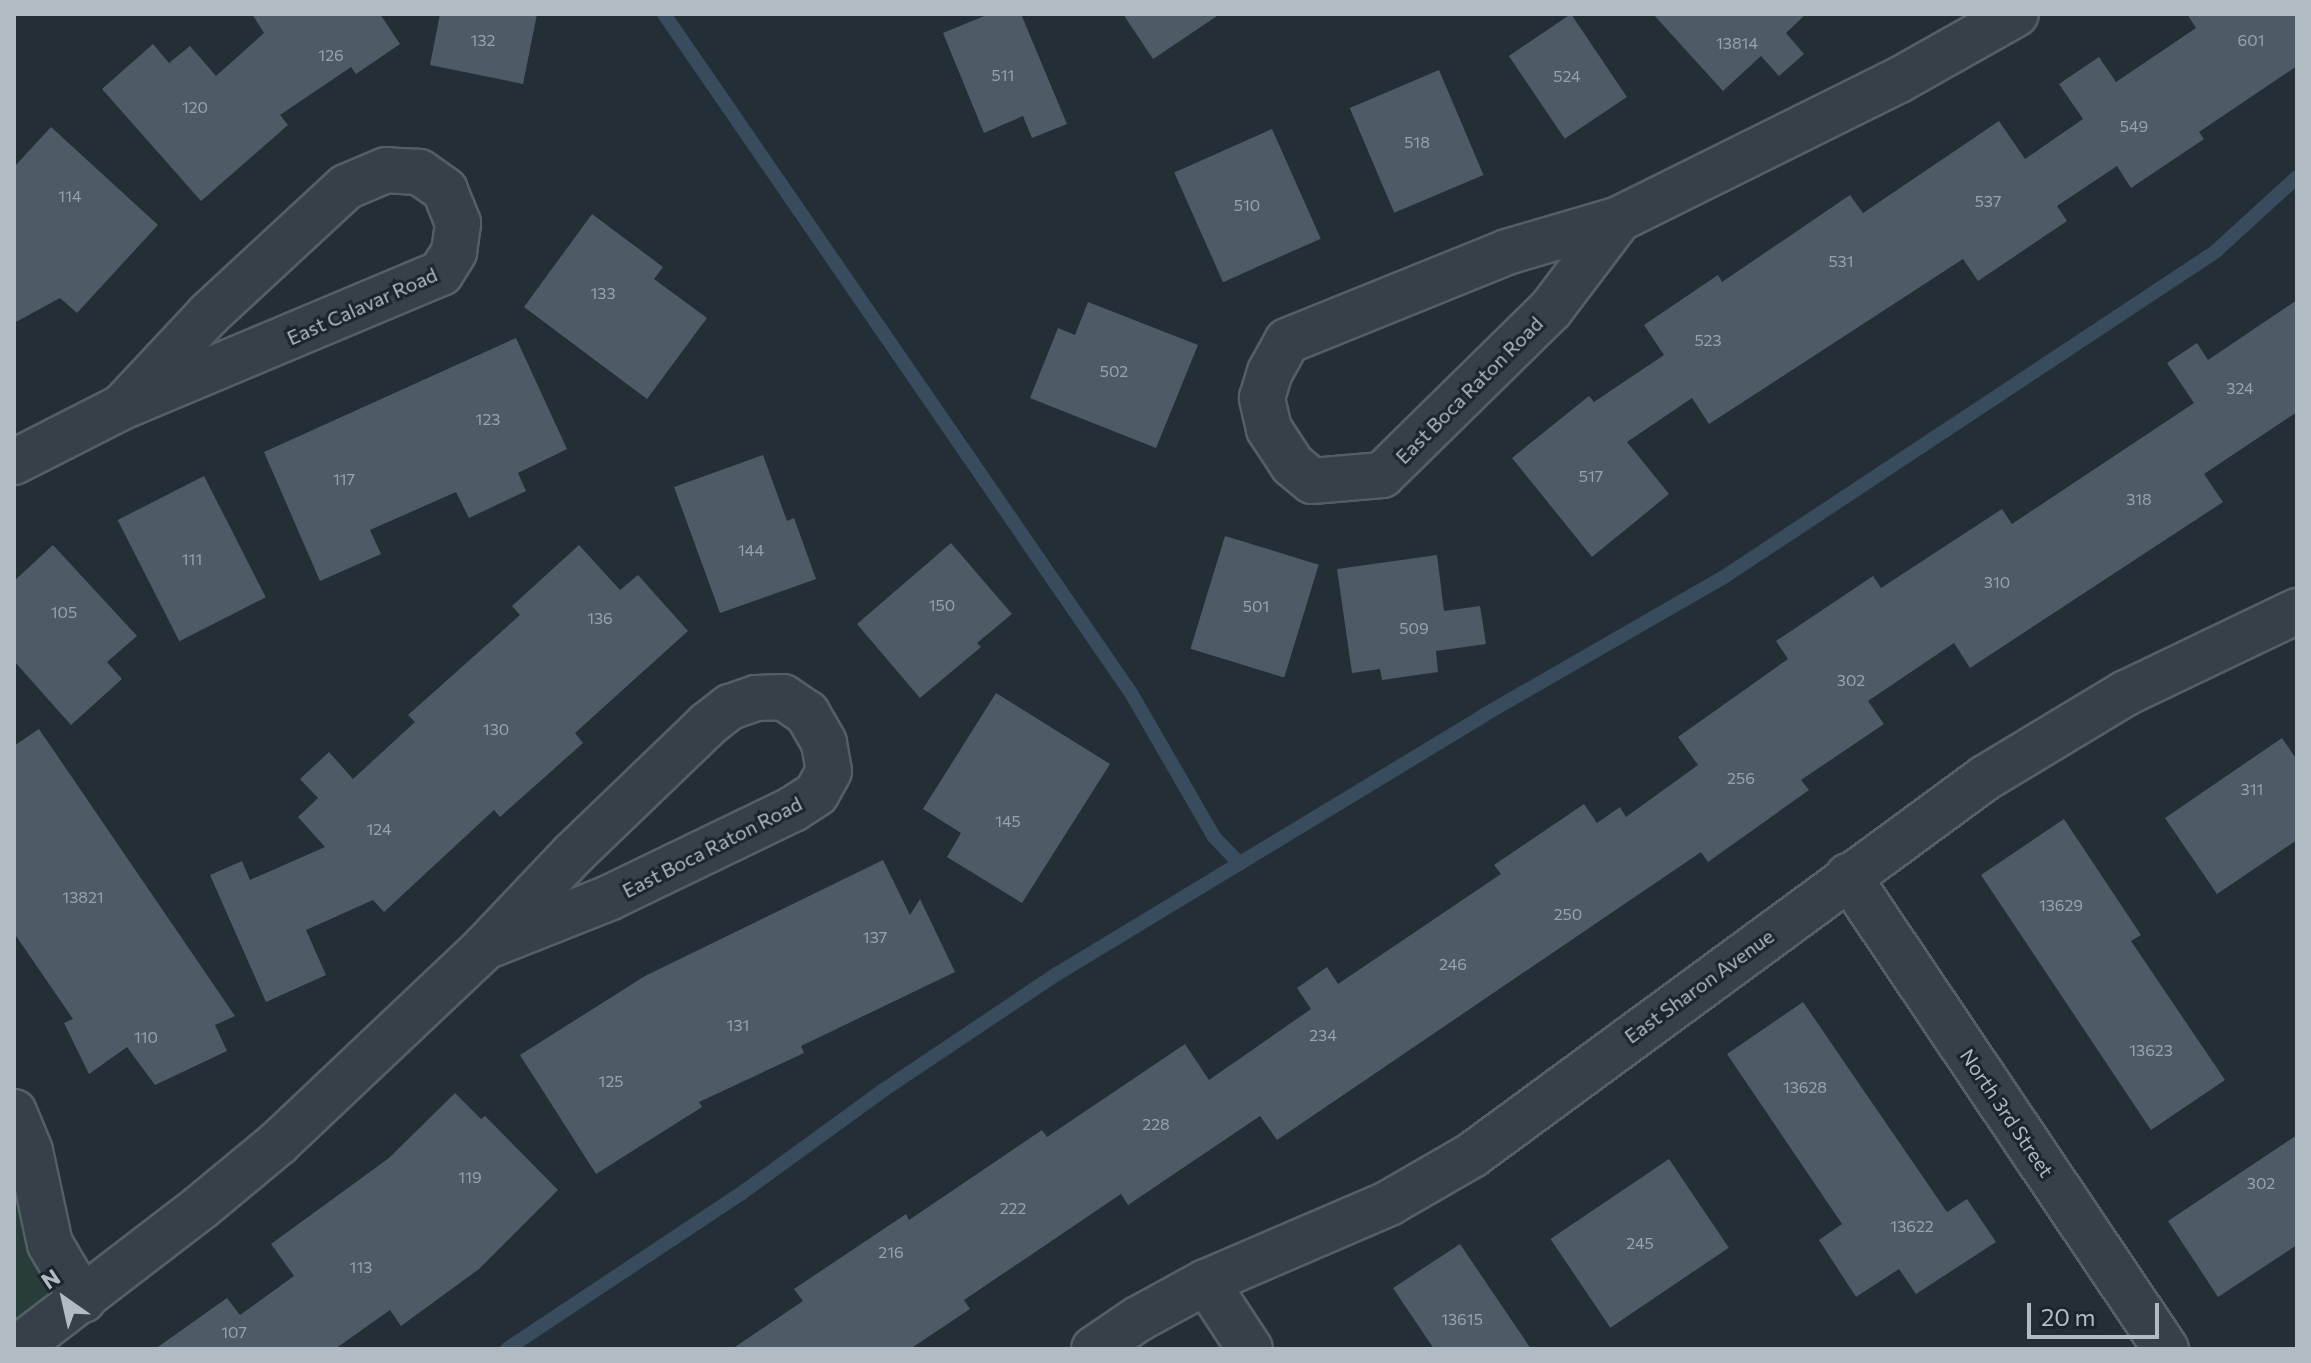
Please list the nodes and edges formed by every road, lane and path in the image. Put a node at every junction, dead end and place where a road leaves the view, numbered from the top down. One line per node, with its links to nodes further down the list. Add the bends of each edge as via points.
1 (1986, 20): 2 (street, East Boca Raton Road, via 1899,80)
2 (1619, 219): 2 (street, East Boca Raton Road, via 1507,252 1287,341 1262,398 1269,429 1292,464 1312,481 1382,475 1551,309)
3 (122, 407): 3 (street, East Calavar Road, via 441,273 454,252 458,223 445,190 419,172 386,170 346,187 208,315); 4 (street, East Calavar Road)
4 (14, 462)
5 (2297, 611): 6 (street, East Sharon Avenue, via 2126,693 1985,778)
6 (1848, 876): 9 (street, East Sharon Avenue, via 1472,1155 1389,1203); 14 (street, North 3rd Street)
7 (485, 947): 7 (street, East Boca Raton Road, via 609,898 816,794 829,771 824,743 807,713 783,697 756,698 730,707 573,854); 10 (street, East Boca Raton Road, via 278,1143)
8 (14, 1112): 10 (street, via 30,1151 50,1244)
9 (1206, 1282): 12 (street, East Sharon Avenue); 13 (street)
10 (83, 1300): 11 (street, East Boca Raton Road)
11 (16, 1349)
12 (1094, 1349)
13 (1250, 1349)
14 (2166, 1349)

